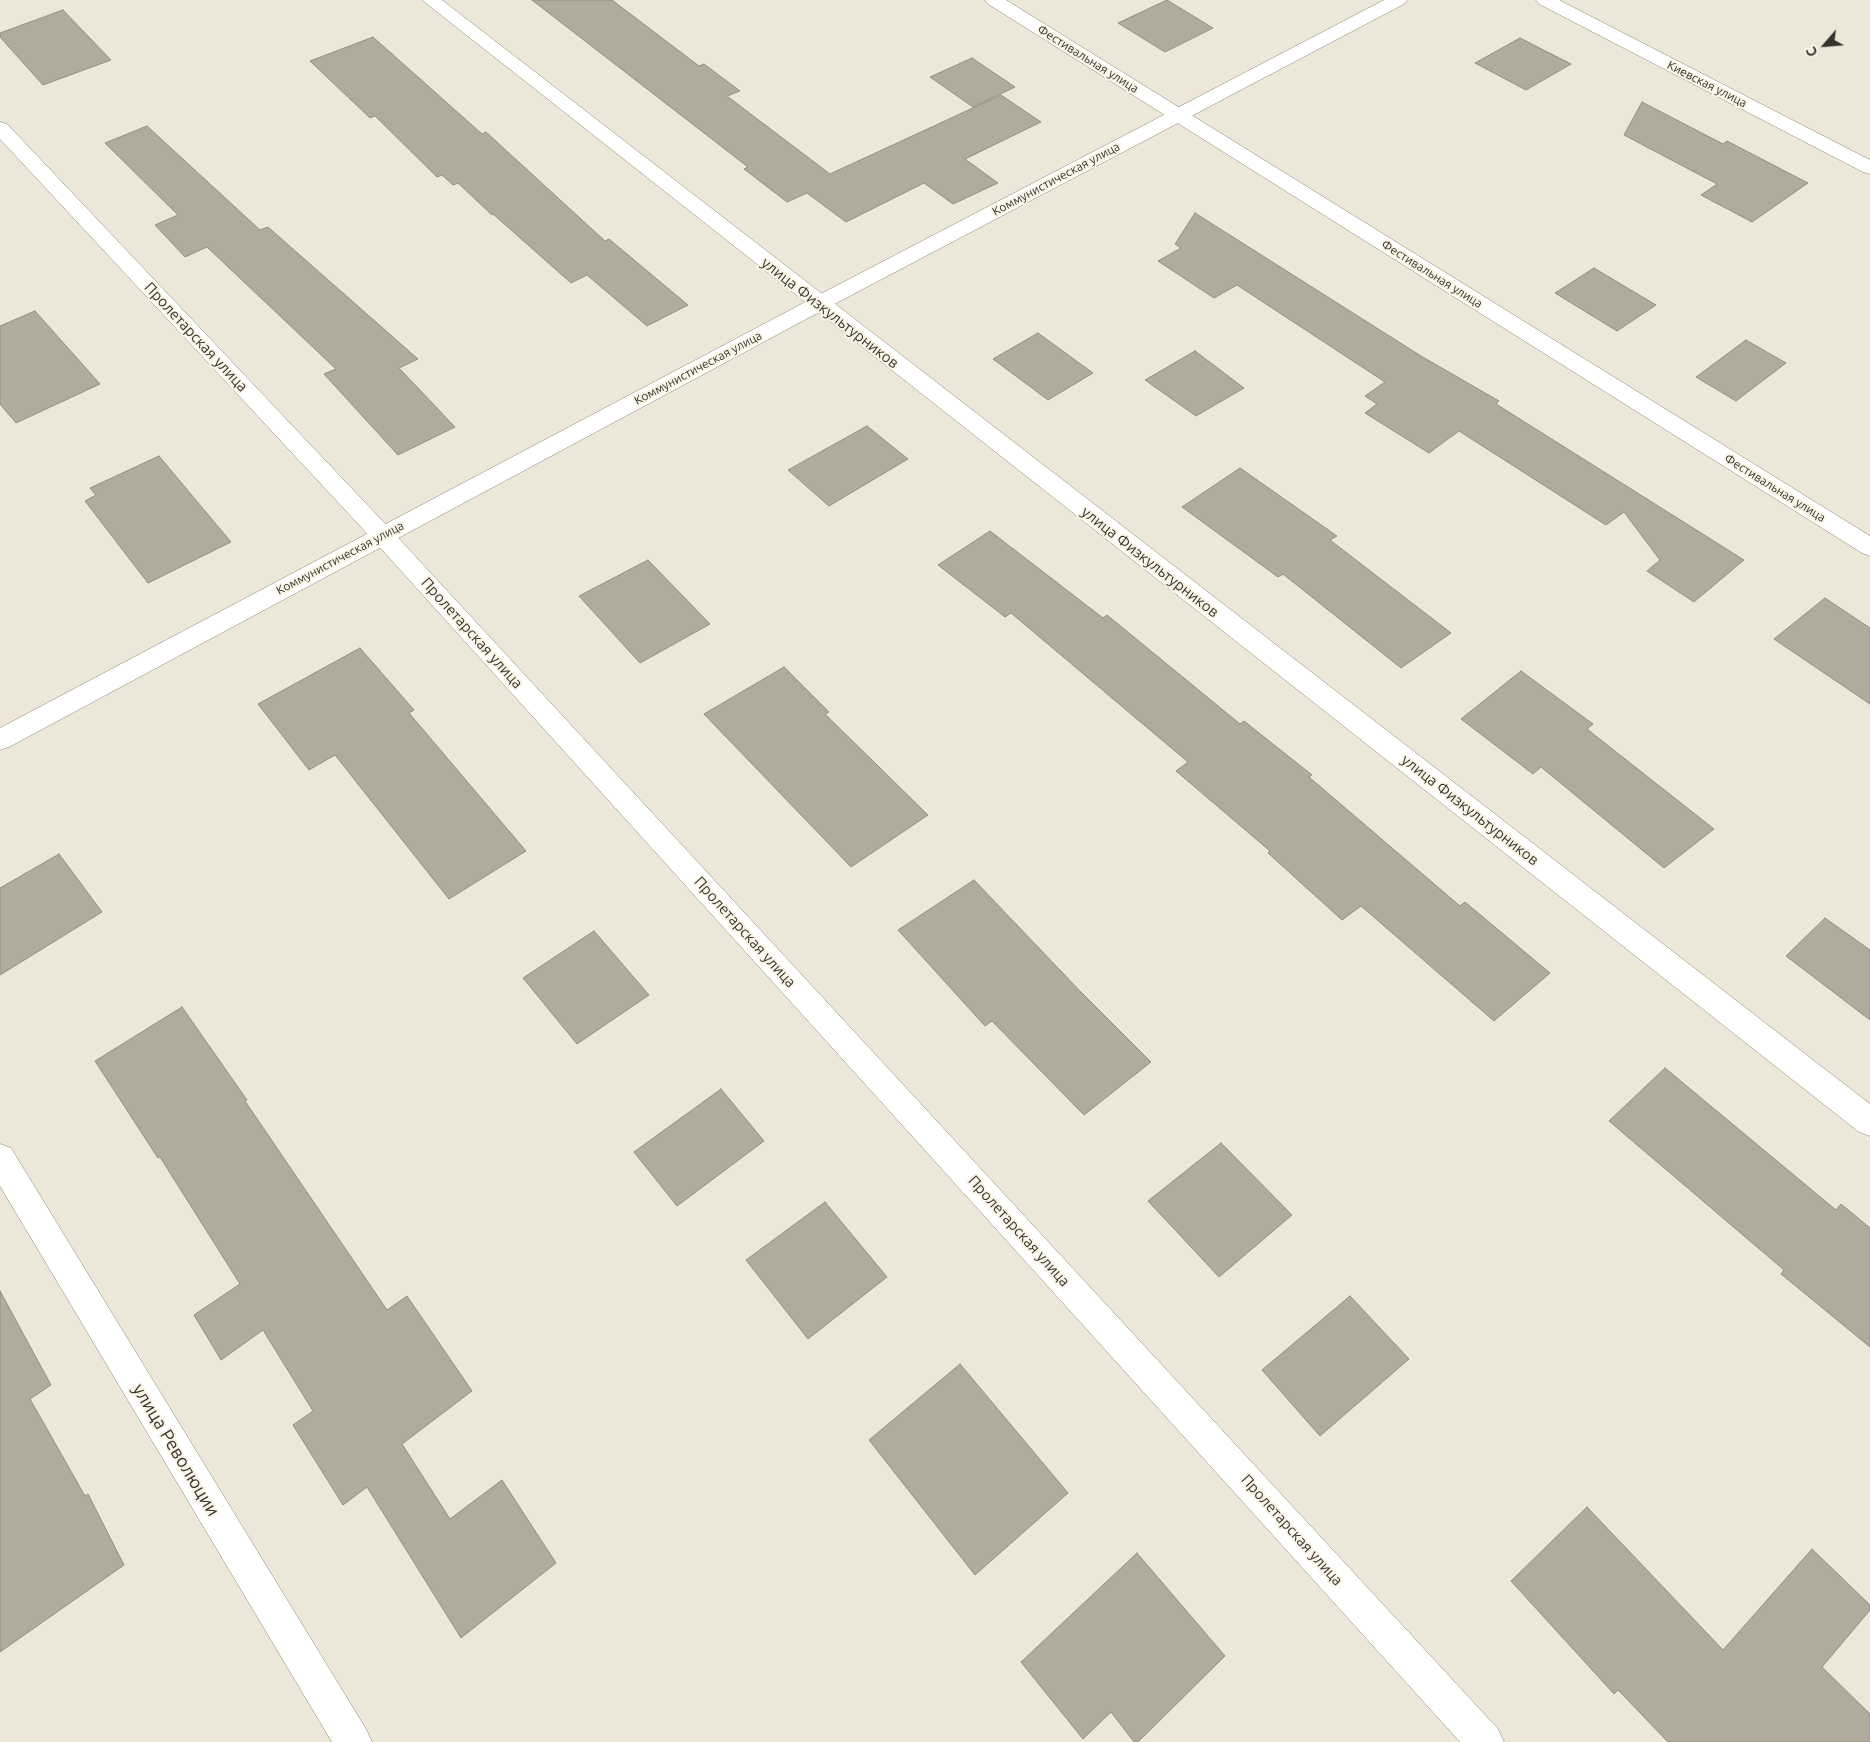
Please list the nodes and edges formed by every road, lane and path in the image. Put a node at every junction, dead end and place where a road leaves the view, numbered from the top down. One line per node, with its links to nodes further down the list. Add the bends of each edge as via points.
1 (431, 0): 8 (street, улица Физкультурников)
2 (994, 0): 5 (street, Фестивальная улица)
3 (1398, 0): 5 (street, Коммунистическая улица)
4 (1545, 0): 7 (street, Киевская улица)
5 (1178, 116): 8 (street, Коммунистическая улица); 10 (street, Фестивальная улица)
6 (0, 128): 9 (street, Пролетарская улица)
7 (1870, 168)
8 (818, 304): 9 (street, Коммунистическая улица); 12 (street, улица Физкультурников)
9 (383, 536): 11 (street, Коммунистическая улица); 15 (street, Пролетарская улица)
10 (1870, 547)
11 (0, 740)
12 (1870, 1122)
13 (0, 1158): 14 (street, улица Революции)
14 (353, 1742)
15 (1485, 1742)

